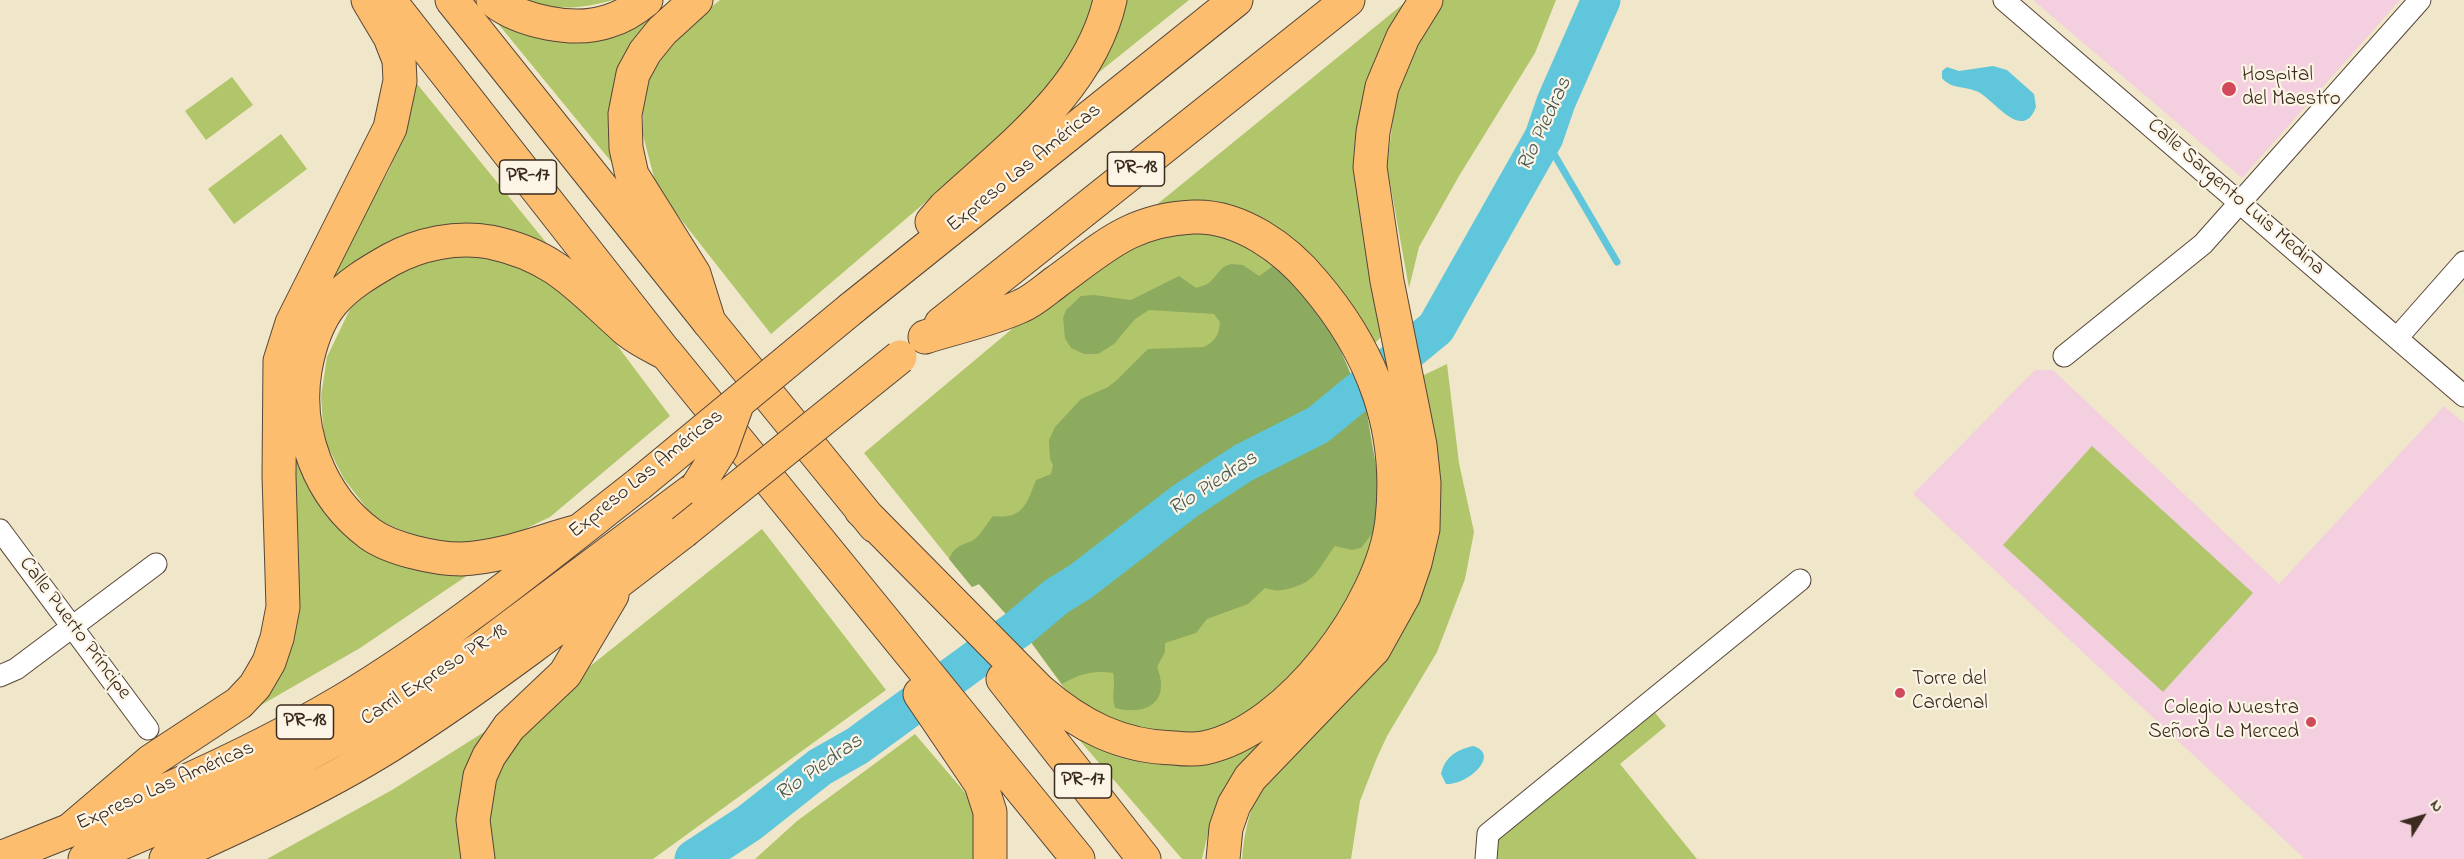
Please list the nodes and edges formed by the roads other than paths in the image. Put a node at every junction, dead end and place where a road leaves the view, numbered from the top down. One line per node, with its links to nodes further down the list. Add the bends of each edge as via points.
1 (368, 0): 37 (main road, via 399,60 400,81 390,128 292,323 280,361 283,607 269,662 239,703 151,761)
2 (389, 0): 19 (main road, PR-17)
3 (452, 0): 16 (main road, PR-17)
4 (493, 0): 5 (main road, via 534,21 584,25 609,22)
5 (646, 0)
6 (696, 0): 16 (main road, via 645,52 633,74 625,114 626,148 632,175 694,274)
7 (1110, 0): 15 (main road, via 1096,45 1075,78 1033,124 945,207)
8 (1236, 0): 15 (main road, Expreso Las Américas / PR-18)
9 (1348, 0): 18 (main road, PR-18)
10 (1426, 0): 23 (main road, via 1403,37 1382,87 1370,167)
11 (2004, 0): 13 (street, Calle Sargento Luis Medina)
12 (2420, 0): 13 (street)
13 (2241, 203): 17 (street, Calle Sargento Luis Medina); 20 (street, via 2203,244)
14 (2464, 262): 17 (street)
15 (865, 298): 22 (main road, Expreso Las Américas / PR-18, bridge)
16 (709, 322): 34 (main road, PR-17, via 861,510)
17 (2397, 338): 21 (street, Calle Sargento Luis Medina)
18 (912, 347): 23 (main road, via 1023,306 1124,233 1149,223 1197,217 1230,223 1263,238 1298,264 1334,306); 24 (main road, PR-18, bridge)
19 (667, 354): 28 (main road, via 630,332 551,264 488,242 439,242 407,251 357,280 332,303 320,322 302,389 303,422 310,451 327,486 370,534 418,553 460,559 488,556); 36 (main road, PR-17, via 819,543)
20 (2064, 356)
21 (2464, 396)
22 (739, 401): 25 (main road, bridge, via 721,448); 28 (main road, Expreso Las Américas / PR-18, bridge)
23 (1405, 436): 34 (main road, via 1394,488 1392,524 1369,596 1321,664 1287,701 1255,726 1226,742 1200,749 1158,748 1107,736); 45 (main road, via 1424,483 1423,529 1404,595 1374,649 1250,778 1226,828)
24 (782, 452): 25 (main road, bridge, via 736,466); 26 (main road, PR-18, bridge)
25 (697, 487): 26 (main road, Carril Expreso PR-18)
26 (674, 522): 31 (main road, PR-18); 39 (main road, Carril Expreso PR-18, via 356,728 207,806)
27 (0, 530): 32 (street, Calle Puerto Príncipe)
28 (579, 531): 37 (main road, Expreso Las Américas / PR-18, via 464,618 343,700 195,778)
29 (156, 564): 32 (street)
30 (1800, 580): 46 (street, via 1488,834)
31 (620, 581): 40 (main road, PR-18, via 492,677 388,747 298,796); 41 (main road, via 565,674 509,727 489,756 480,776 473,820)
32 (73, 625): 33 (street, via 16,669); 35 (street, Calle Puerto Príncipe)
33 (0, 676)
34 (1031, 697): 44 (main road, PR-17)
35 (148, 729)
36 (970, 746): 42 (main road, via 988,801); 43 (main road, PR-17)
37 (70, 830): 38 (main road, Expreso Las Américas / PR-18)
38 (0, 858)
39 (85, 859)
40 (166, 859)
41 (478, 859)
42 (990, 859)
43 (1078, 859)
44 (1144, 859)
45 (1223, 859)
46 (1486, 859)

